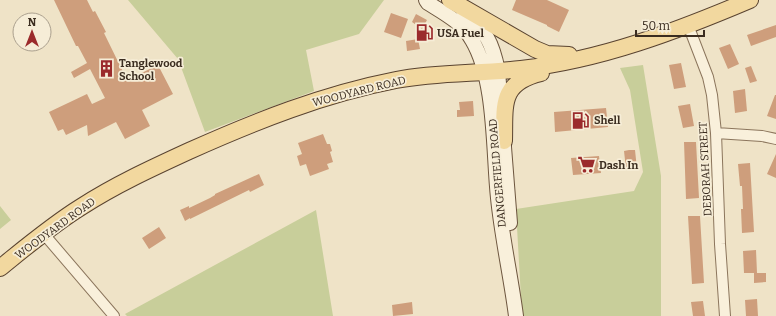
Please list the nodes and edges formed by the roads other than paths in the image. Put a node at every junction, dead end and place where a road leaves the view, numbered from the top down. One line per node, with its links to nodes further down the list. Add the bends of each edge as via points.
1 (426, 0): 6 (street, via 452,18 467,33)
2 (448, 0): 5 (main road, via 547,54); 6 (street, via 484,32 494,53)
3 (750, 0): 4 (main road, WOODYARD ROAD)
4 (688, 25): 5 (main road, WOODYARD ROAD); 7 (street, DEBORAH STREET, via 710,84)
5 (590, 56): 6 (main road, WOODYARD ROAD, via 548,65); 9 (main road, via 549,72 522,79 515,85 504,106)
6 (492, 71): 9 (street, DANGERFIELD ROAD); 10 (main road, WOODYARD ROAD, via 396,80 287,110 221,137 127,181 80,207); 12 (street, DANGERFIELD ROAD, via 491,111 498,199)
7 (716, 133): 8 (street); 15 (street, DEBORAH STREET)
8 (776, 139)
9 (504, 141): 12 (street, DANGERFIELD ROAD, via 511,244)
10 (43, 233): 11 (main road, WOODYARD ROAD); 13 (street)
11 (0, 268)
12 (509, 274): 14 (street, DANGERFIELD ROAD)
13 (114, 316)
14 (516, 316)
15 (725, 316)

